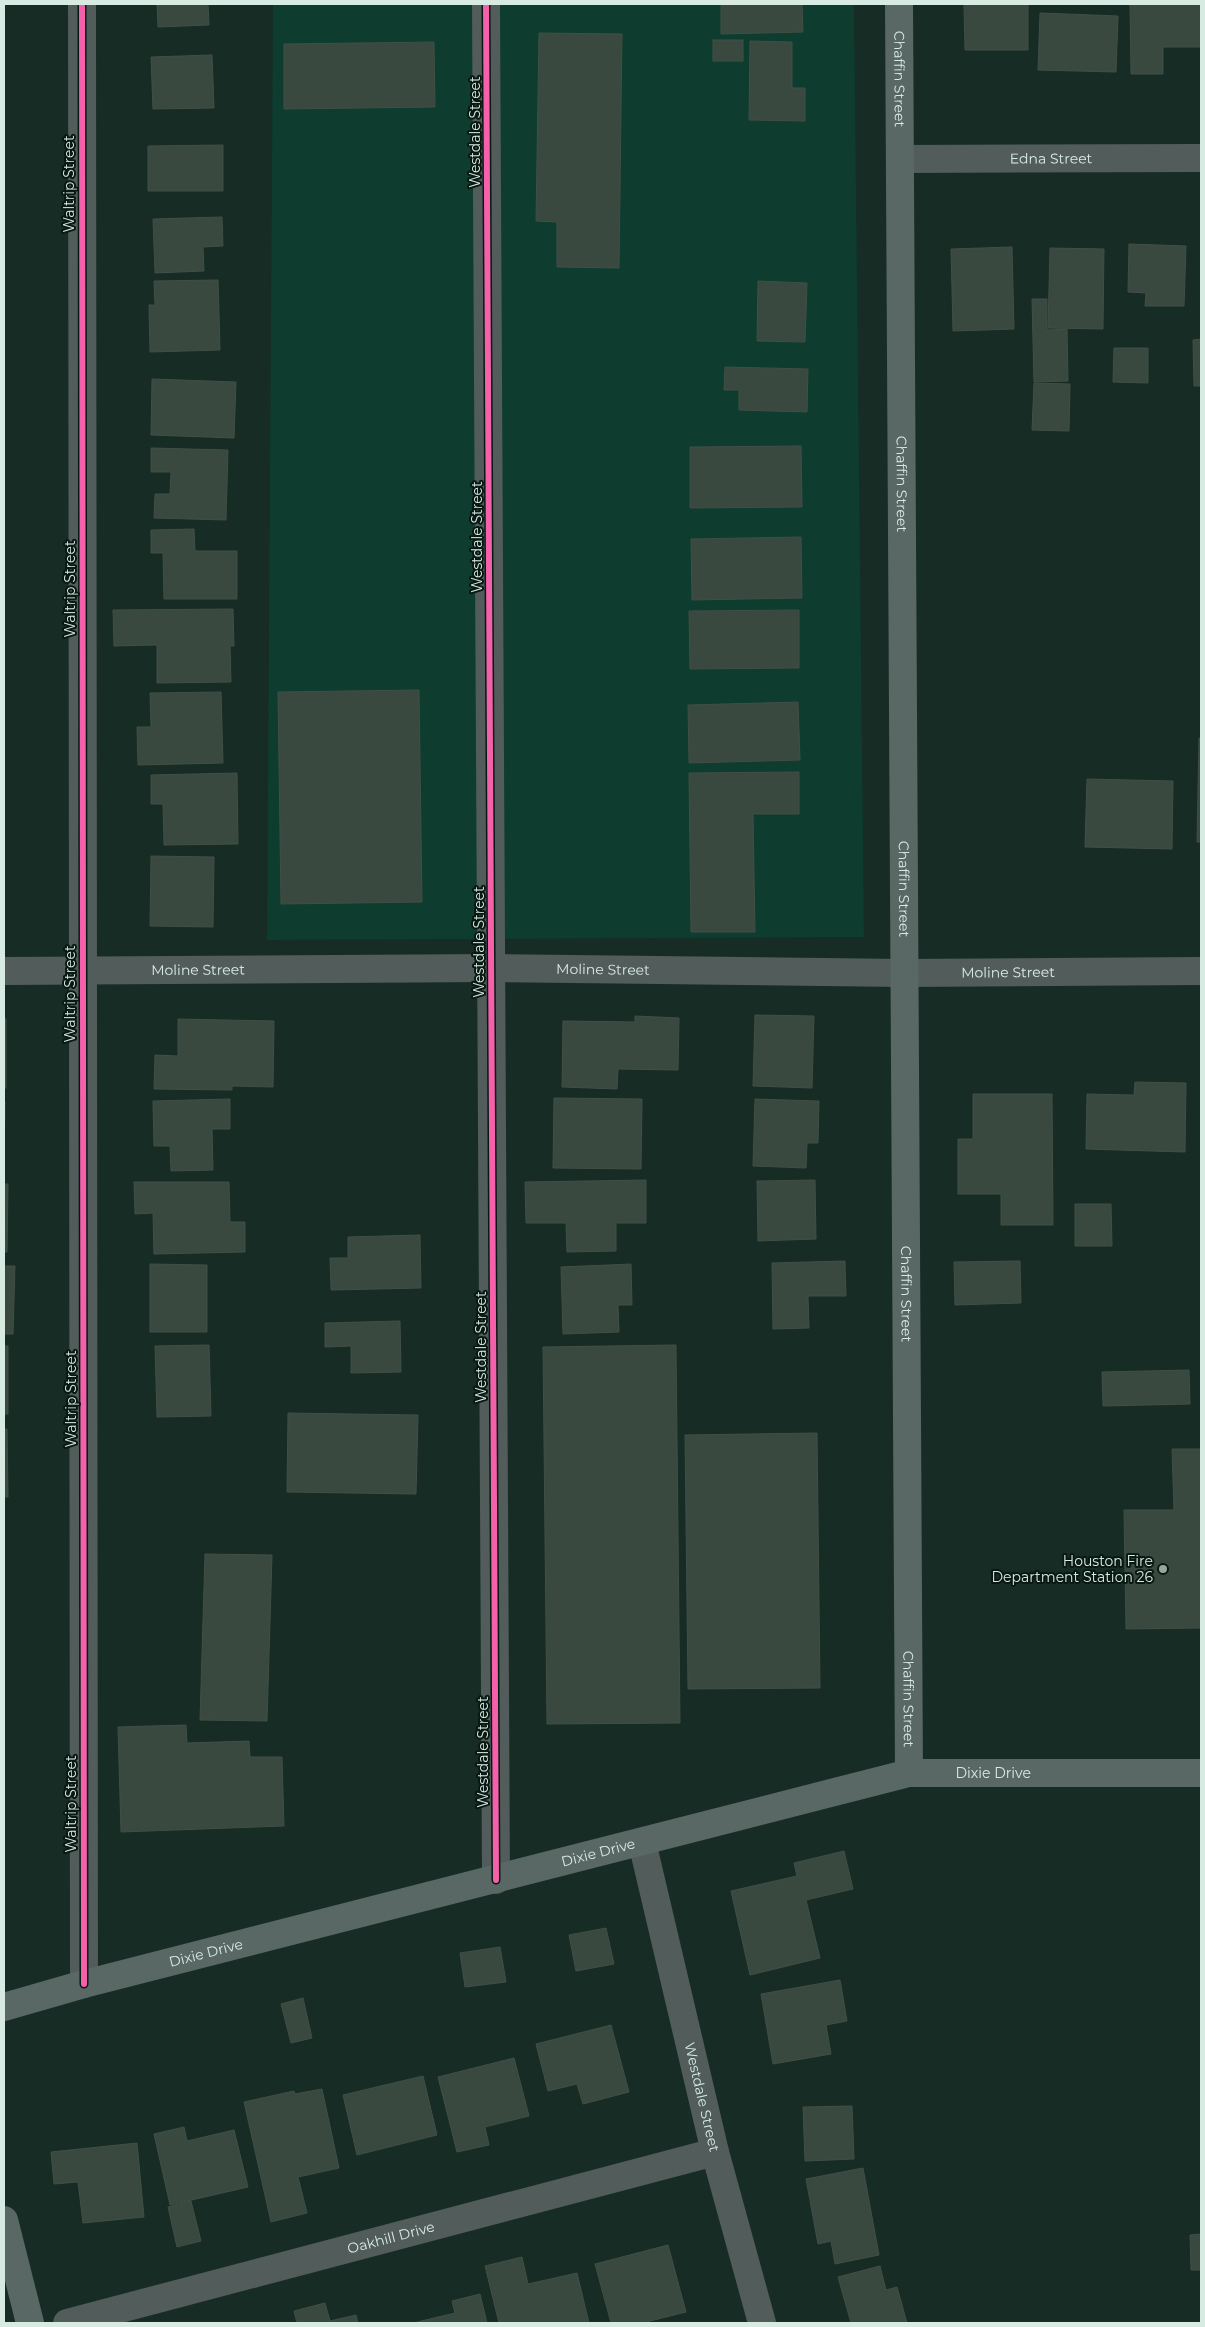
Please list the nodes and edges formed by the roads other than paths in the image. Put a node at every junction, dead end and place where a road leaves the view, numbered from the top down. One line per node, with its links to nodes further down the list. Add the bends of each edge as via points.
1 (82, 4): 8 (street, Waltrip Street)
2 (486, 4): 6 (street, Westdale Street)
3 (899, 4): 5 (street, Chaffin Street)
4 (1201, 158): 5 (street, Edna Street)
5 (901, 159): 10 (street, Chaffin Street)
6 (492, 968): 8 (street, Moline Street); 10 (street, Moline Street); 14 (street, Westdale Street)
7 (4, 971): 8 (street, Moline Street)
8 (83, 971): 15 (street, Waltrip Street)
9 (1201, 971): 10 (street, Moline Street)
10 (904, 973): 12 (street, Chaffin Street)
11 (1201, 1773): 12 (street, Dixie Drive)
12 (909, 1774): 13 (street, Dixie Drive)
13 (642, 1842): 14 (street, Dixie Drive); 17 (street, Westdale Street)
14 (496, 1880): 15 (street, Dixie Drive)
15 (84, 1984): 16 (street, Dixie Drive)
16 (4, 2007)
17 (715, 2152): 20 (street, Oakhill Drive); 21 (street, Westdale Street)
18 (4, 2220): 19 (street)
19 (30, 2323)
20 (67, 2323)
21 (762, 2323)

